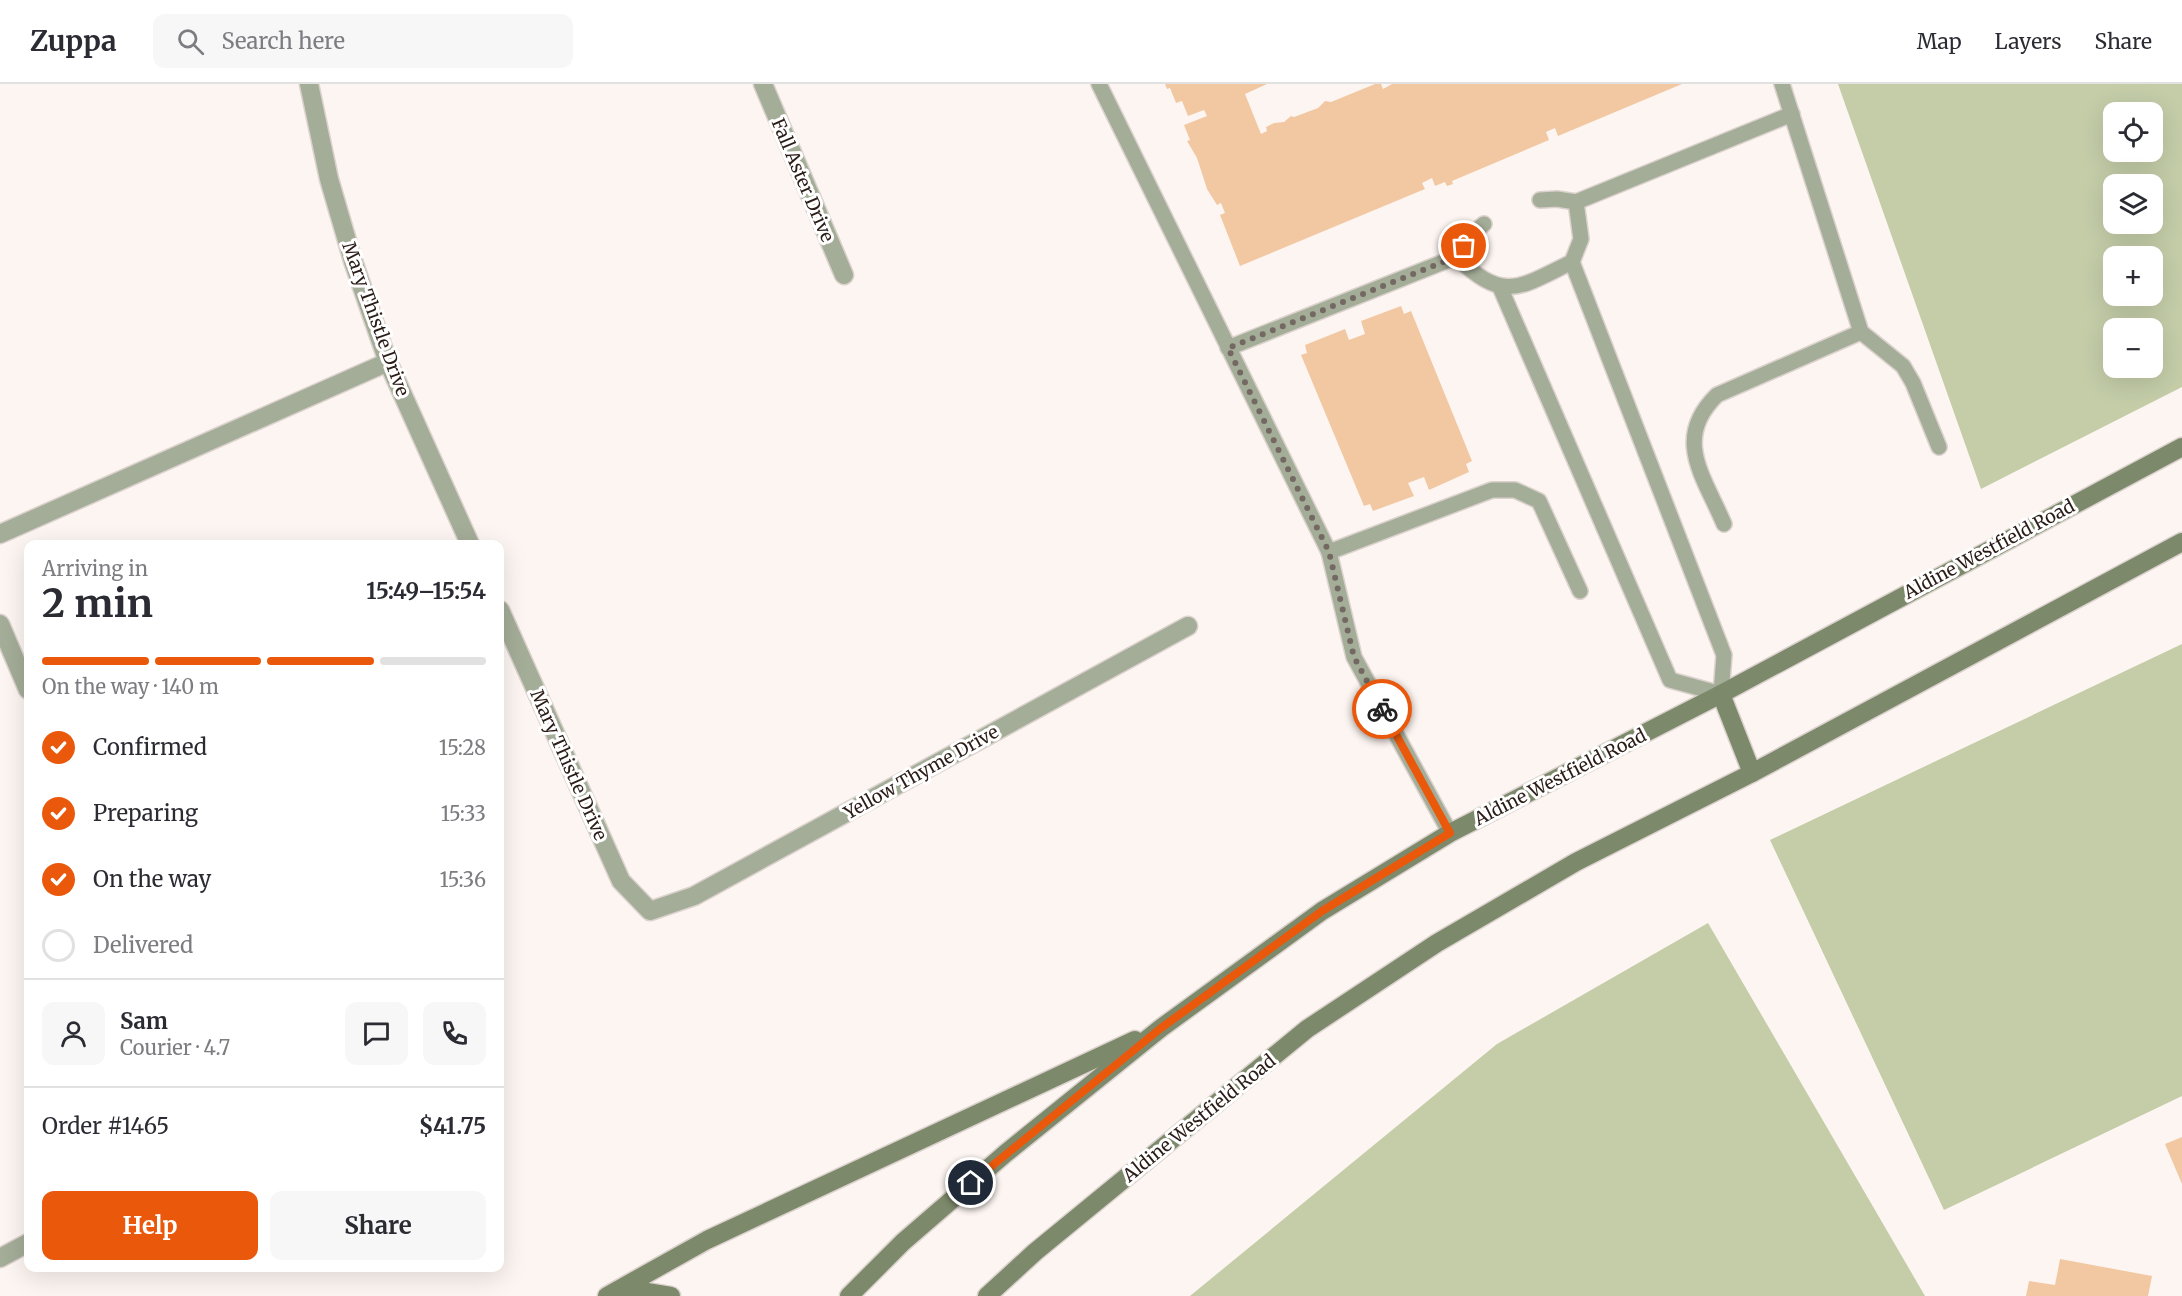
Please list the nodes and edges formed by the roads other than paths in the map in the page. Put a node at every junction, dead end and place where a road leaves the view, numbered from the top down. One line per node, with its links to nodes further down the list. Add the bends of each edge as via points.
1 (309, 84): 15 (street, Mary Thistle Drive, via 332,190)
2 (763, 84): 11 (street, Fall Aster Drive)
3 (1099, 84): 14 (lane)
4 (1782, 84): 5 (lane)
5 (1792, 114): 7 (lane); 13 (lane)
6 (1540, 200): 7 (lane)
7 (1576, 202): 10 (lane, via 1581,239)
8 (1484, 224): 9 (lane)
9 (1456, 257): 12 (lane, via 1479,279); 14 (lane)
10 (1572, 262): 12 (lane, via 1520,287); 28 (lane, via 1724,655)
11 (843, 275)
12 (1500, 287): 28 (lane, via 1670,680)
13 (1861, 332): 16 (lane, via 1903,366); 18 (lane, via 1717,395 1704,407 1695,425 1692,449)
14 (1228, 348): 22 (lane)
15 (388, 362): 19 (street); 20 (street, Mary Thistle Drive)
16 (1939, 447)
17 (2182, 447): 28 (main road, Aldine Westfield Road)
18 (1724, 524)
19 (0, 534)
20 (468, 540)
21 (2182, 542): 29 (main road, Aldine Westfield Road)
22 (1329, 552): 23 (lane, via 1492,490 1515,490 1539,501); 30 (lane, via 1354,657)
23 (1580, 591)
24 (504, 619): 31 (street, Mary Thistle Drive, via 621,881)
25 (0, 624): 27 (street)
26 (1188, 626): 31 (street, Yellow Thyme Drive, via 694,896)
27 (24, 681)
28 (1721, 694): 29 (main road); 30 (main road, Aldine Westfield Road)
29 (1752, 772): 38 (main road, Aldine Westfield Road, via 1566,868 1437,943 1307,1029 1035,1252)
30 (1450, 833): 32 (main road, Aldine Westfield Road, via 1322,911)
31 (650, 910)
32 (1161, 1028): 35 (main road, via 707,1240); 37 (main road, Aldine Westfield Road, via 988,1168 903,1242)
33 (24, 1245): 34 (street)
34 (0, 1258)
35 (615, 1292): 36 (main road)
36 (671, 1296)
37 (849, 1296)
38 (987, 1296)

